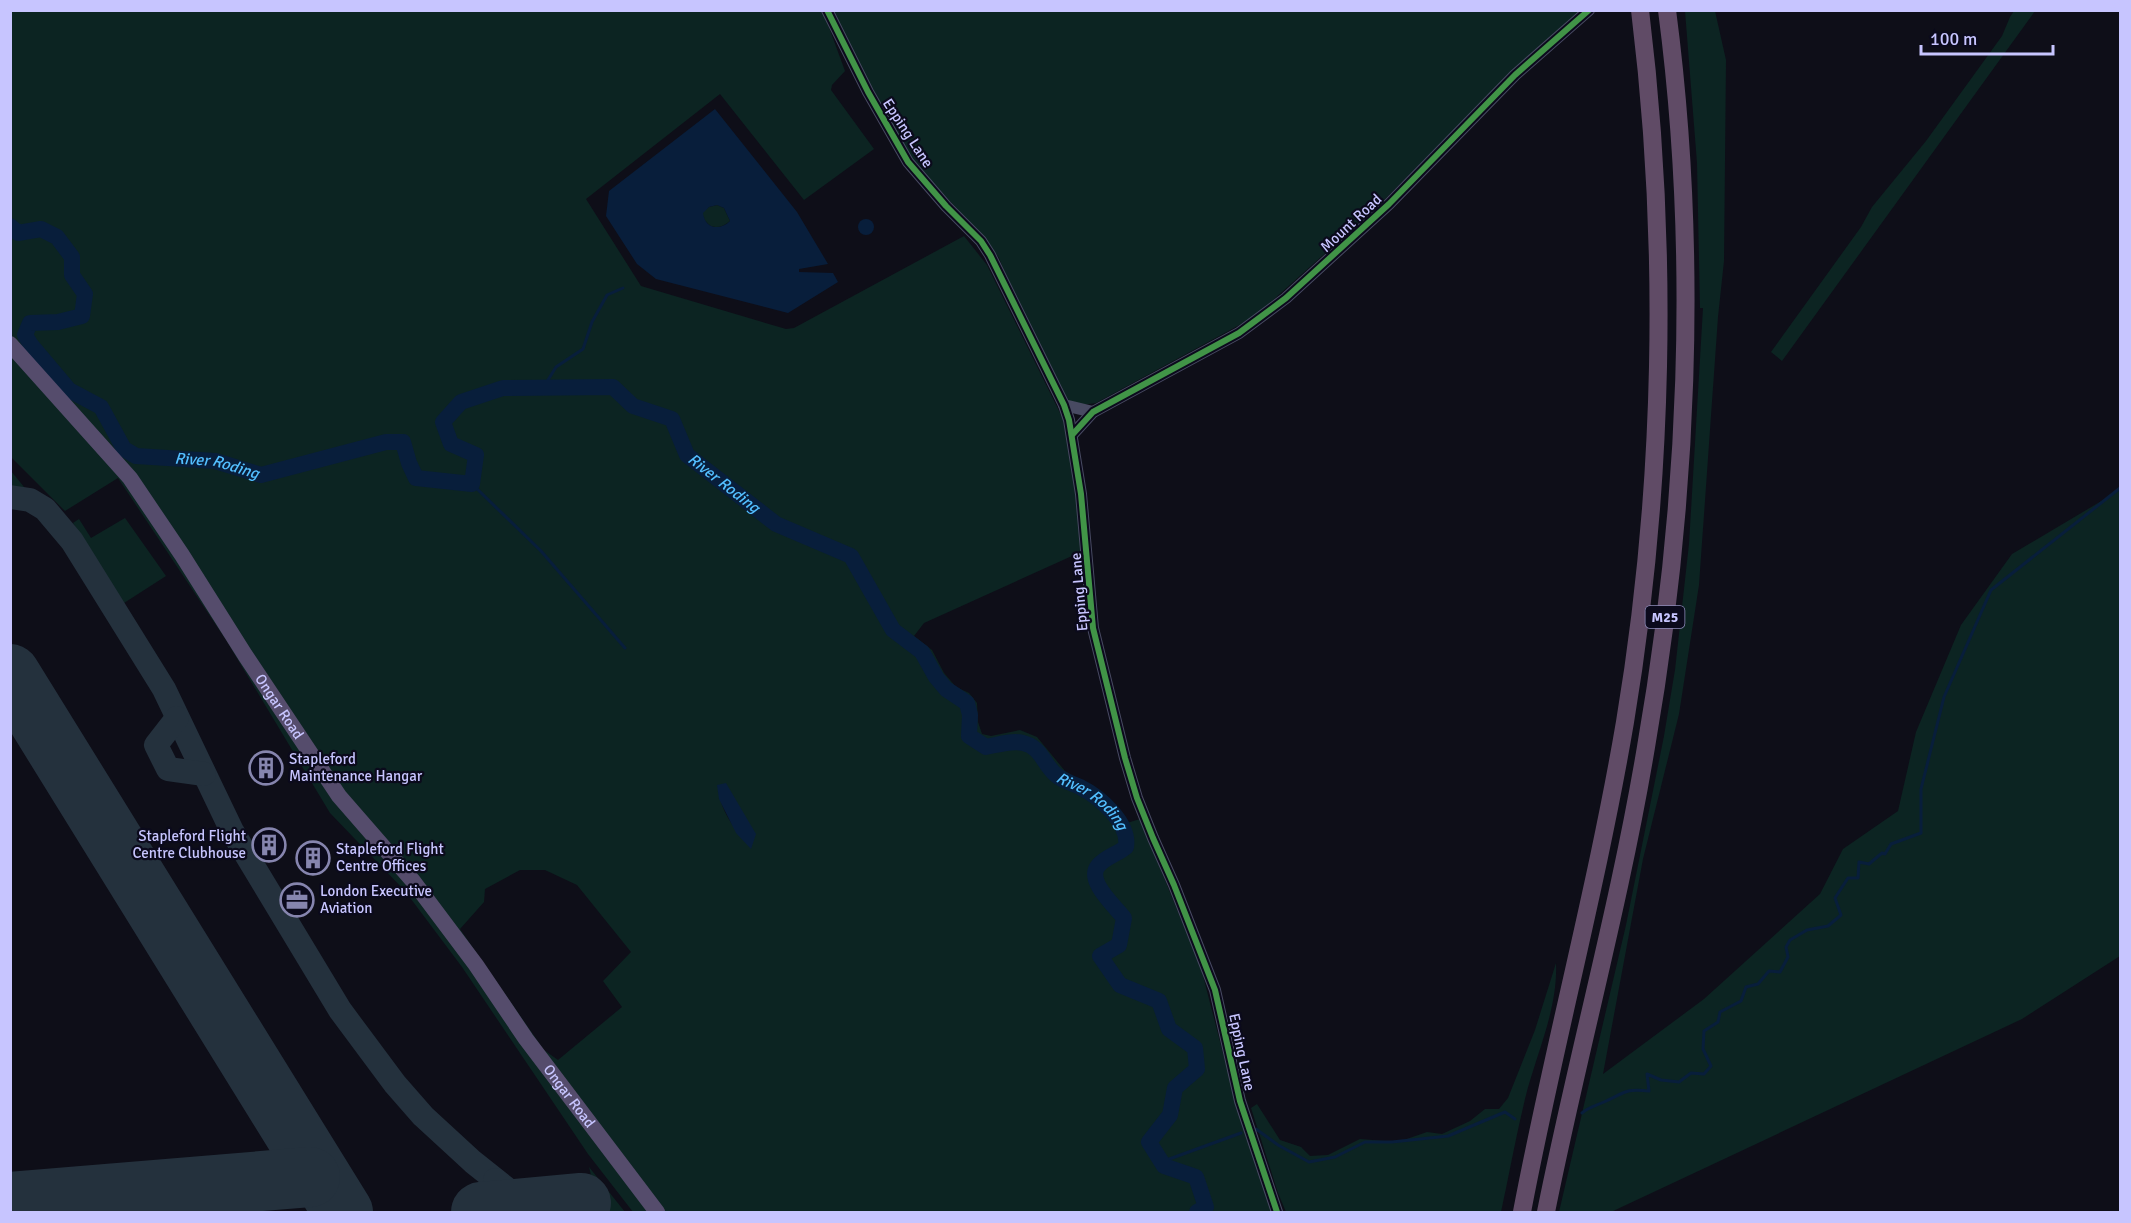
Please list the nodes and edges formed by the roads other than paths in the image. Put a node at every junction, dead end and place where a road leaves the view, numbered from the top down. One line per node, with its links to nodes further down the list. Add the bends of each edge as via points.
1 (827, 10): 6 (street, Epping Lane, via 857,73 908,162 990,255)
2 (1588, 10): 7 (street, Mount Road, via 1515,75 1389,204 1286,298 1239,333)
3 (1640, 10): 11 (highway, M25, via 1658,252 1656,409 1646,557 1610,804)
4 (1667, 10): 12 (highway, M25, via 1679,131 1684,276 1681,417 1669,578 1636,802)
5 (10, 344): 9 (main road, Ongar Road, via 130,478 339,796 413,881)
6 (1064, 405): 7 (street); 8 (street, Epping Lane)
7 (1093, 412): 8 (street, Mount Road)
8 (1072, 435): 10 (street, Epping Lane, via 1093,628 1125,758 1145,818 1215,990 1240,1101)
9 (657, 1212)
10 (1277, 1212)
11 (1522, 1212)
12 (1546, 1212)

